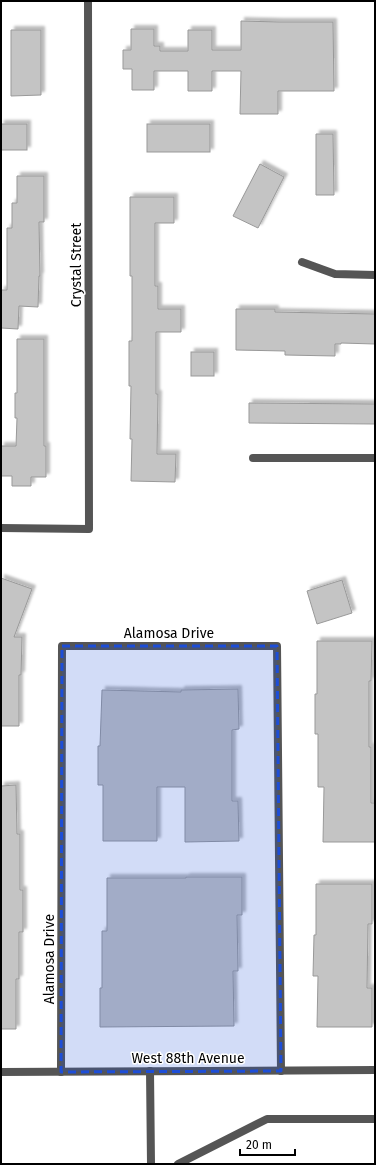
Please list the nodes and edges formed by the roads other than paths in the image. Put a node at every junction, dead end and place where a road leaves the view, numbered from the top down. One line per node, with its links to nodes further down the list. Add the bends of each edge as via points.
1 (88, 1): 6 (street, Crystal Street, via 89,529)
2 (302, 262): 3 (street, via 335,274)
3 (375, 275)
4 (254, 458): 5 (street)
5 (375, 458)
6 (1, 528)
7 (375, 1070): 9 (street, West 88th Avenue)
8 (150, 1071): 9 (street, West 88th Avenue); 11 (street, West 88th Avenue); 13 (street)
9 (281, 1071): 11 (street, Alamosa Drive, via 277,646 62,646)
10 (1, 1072): 11 (street, West 88th Avenue)
11 (62, 1072)
12 (375, 1119): 14 (street, via 267,1119)
13 (151, 1164)
14 (178, 1164)

